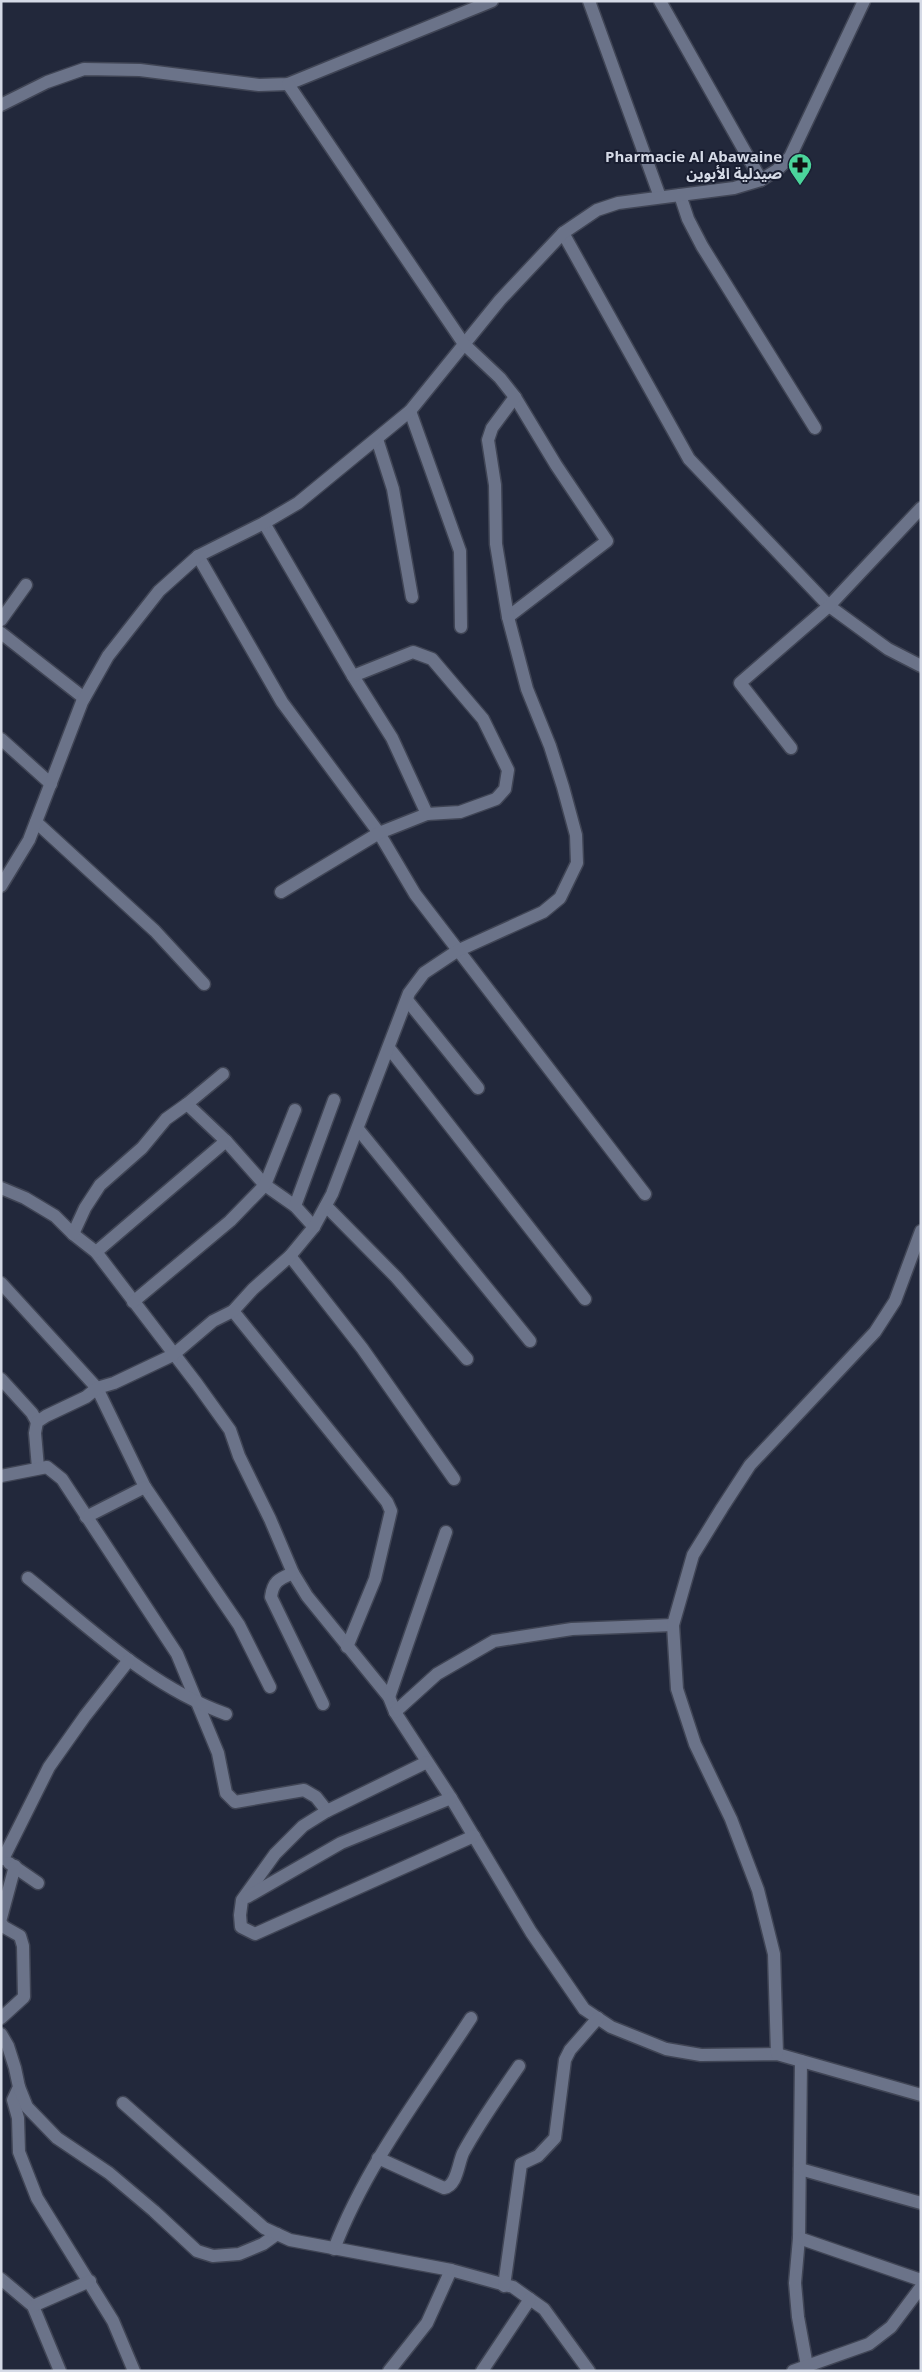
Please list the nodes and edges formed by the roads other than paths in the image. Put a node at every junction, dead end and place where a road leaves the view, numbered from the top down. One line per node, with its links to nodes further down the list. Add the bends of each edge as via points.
1 (492, 1): 5 (street)
2 (589, 1): 9 (street)
3 (660, 1): 7 (street)
4 (864, 1): 7 (street, via 790,156)
5 (288, 84): 6 (street, via 259,85 140,70 84,69 47,82); 11 (street)
6 (1, 105)
7 (761, 180): 8 (street, via 734,188)
8 (680, 195): 9 (street); 14 (street, via 702,246)
9 (660, 197): 10 (street, via 618,203 597,210)
10 (563, 233): 11 (street); 21 (street, via 689,459)
11 (464, 344): 12 (street, via 500,378); 13 (street)
12 (514, 398): 22 (street, via 492,428 488,440 496,485 496,544); 22 (street, via 607,541)
13 (410, 411): 15 (street); 24 (street, via 460,551)
14 (815, 428)
15 (378, 439): 17 (street, via 298,502); 20 (street, via 393,488)
16 (921, 508): 21 (street)
17 (264, 523): 18 (street); 27 (street)
18 (198, 556): 28 (street, via 159,591 108,656); 34 (street, via 282,702)
19 (26, 585): 23 (street)
20 (412, 597)
21 (829, 606): 26 (street, via 888,649); 30 (street, via 740,684)
22 (508, 617): 37 (street, via 527,689 550,746 576,835 577,863 560,898 543,912)
23 (1, 620)
24 (461, 627)
25 (1, 633): 28 (street)
26 (921, 666)
27 (353, 676): 32 (street, via 392,738); 32 (street, via 413,652 432,658 483,719 508,770 505,789 496,798 460,812)
28 (84, 698): 31 (street)
29 (1, 739): 31 (street)
30 (792, 748)
31 (50, 784): 33 (street)
32 (427, 814): 34 (street)
33 (36, 822): 35 (street, via 8,879); 38 (street, via 155,931)
34 (379, 834): 36 (street); 37 (street, via 415,894)
35 (1, 886)
36 (281, 892)
37 (457, 951): 39 (street, via 424,974); 50 (street)
38 (204, 984)
39 (407, 1000): 40 (street); 42 (street)
40 (389, 1048): 46 (street); 59 (street)
41 (223, 1074): 44 (street)
42 (478, 1088)
43 (334, 1100): 51 (street)
44 (187, 1104): 47 (street); 55 (street, via 166,1119 142,1148 100,1185)
45 (295, 1110): 48 (street)
46 (358, 1129): 52 (street); 62 (street)
47 (226, 1141): 48 (street); 56 (street)
48 (265, 1185): 51 (street); 60 (street, via 230,1221)
49 (1, 1188): 55 (street, via 55,1216)
50 (645, 1194)
51 (295, 1206): 53 (street)
52 (326, 1206): 53 (street); 64 (street, via 396,1278)
53 (314, 1227): 57 (street)
54 (921, 1231): 76 (street, via 895,1301 875,1332 750,1465 717,1516 693,1555)
55 (73, 1234): 56 (street)
56 (96, 1252): 60 (street)
57 (290, 1256): 61 (street); 70 (street, via 362,1348)
58 (1, 1283): 66 (street)
59 (584, 1300)
60 (133, 1302): 63 (street)
61 (233, 1311): 63 (street, via 213,1322); 77 (street, via 391,1511 375,1579)
62 (530, 1341)
63 (173, 1355): 66 (street); 74 (street, via 230,1430)
64 (467, 1359)
65 (1, 1379): 67 (street, via 27,1406)
66 (97, 1388): 67 (street); 71 (street)
67 (37, 1422): 68 (street, via 34,1433)
68 (38, 1468): 69 (street); 72 (street, via 47,1467 54,1471)
69 (1, 1476)
70 (454, 1478)
71 (145, 1487): 72 (street); 79 (street, via 239,1625)
72 (86, 1517): 81 (street, via 177,1654)
73 (446, 1532): 80 (street)
74 (293, 1573): 77 (street); 82 (street, via 276,1581 271,1597)
75 (28, 1578): 78 (street)
76 (673, 1625): 83 (street, via 572,1629 494,1641 437,1674); 99 (street, via 678,1689 695,1744 731,1819 758,1890 774,1954)
77 (348, 1648): 80 (street)
78 (129, 1660): 81 (street); 89 (street, via 49,1767)
79 (270, 1687)
80 (388, 1697): 83 (street)
81 (197, 1704): 84 (street); 87 (street, via 218,1753 226,1794 235,1802 304,1790 316,1797)
82 (323, 1704)
83 (394, 1712): 85 (street)
84 (226, 1714)
85 (427, 1762): 86 (street); 87 (street)
86 (451, 1798): 88 (street); 92 (street, via 340,1843)
87 (327, 1811): 92 (street, via 303,1826 275,1854)
88 (474, 1836): 92 (street, via 254,1934 241,1927); 97 (street, via 531,1932 584,2009)
89 (2, 1858): 90 (street)
90 (15, 1866): 91 (street); 93 (street)
91 (38, 1883)
92 (242, 1900)
93 (1, 1918)
94 (1, 1923): 95 (street, via 20,1936 24,1997)
95 (1, 2018)
96 (471, 2018): 105 (street)
97 (598, 2018): 99 (street, via 666,2049 701,2055); 115 (street, via 565,2060 555,2138 538,2156 521,2164)
98 (1, 2034): 102 (street, via 8,2046)
99 (777, 2054): 100 (street)
100 (801, 2061): 103 (street); 106 (street)
101 (518, 2066): 105 (street, via 462,2155 448,2188)
102 (18, 2087): 108 (street, via 27,2106 57,2138 109,2173 197,2251 214,2256 239,2254); 114 (street, via 14,2100 19,2152 37,2198)
103 (921, 2095)
104 (122, 2103): 108 (street, via 264,2228)
105 (378, 2158): 110 (street, via 348,2212)
106 (800, 2169): 107 (street); 109 (street)
107 (921, 2204)
108 (277, 2234): 110 (street)
109 (799, 2238): 113 (street); 119 (street, via 796,2291)
110 (334, 2249): 111 (street)
111 (451, 2270): 115 (street); 122 (street, via 427,2323)
112 (1, 2279): 118 (street)
113 (921, 2280)
114 (90, 2281): 118 (street); 121 (street, via 113,2321)
115 (504, 2286): 117 (street)
116 (921, 2287): 119 (street, via 891,2327 869,2344)
117 (530, 2299): 123 (street); 124 (street, via 544,2308)
118 (33, 2306): 120 (street)
119 (806, 2366): 125 (street)
120 (60, 2371)
121 (134, 2371)
122 (389, 2371)
123 (482, 2371)
124 (588, 2371)
125 (793, 2371)

